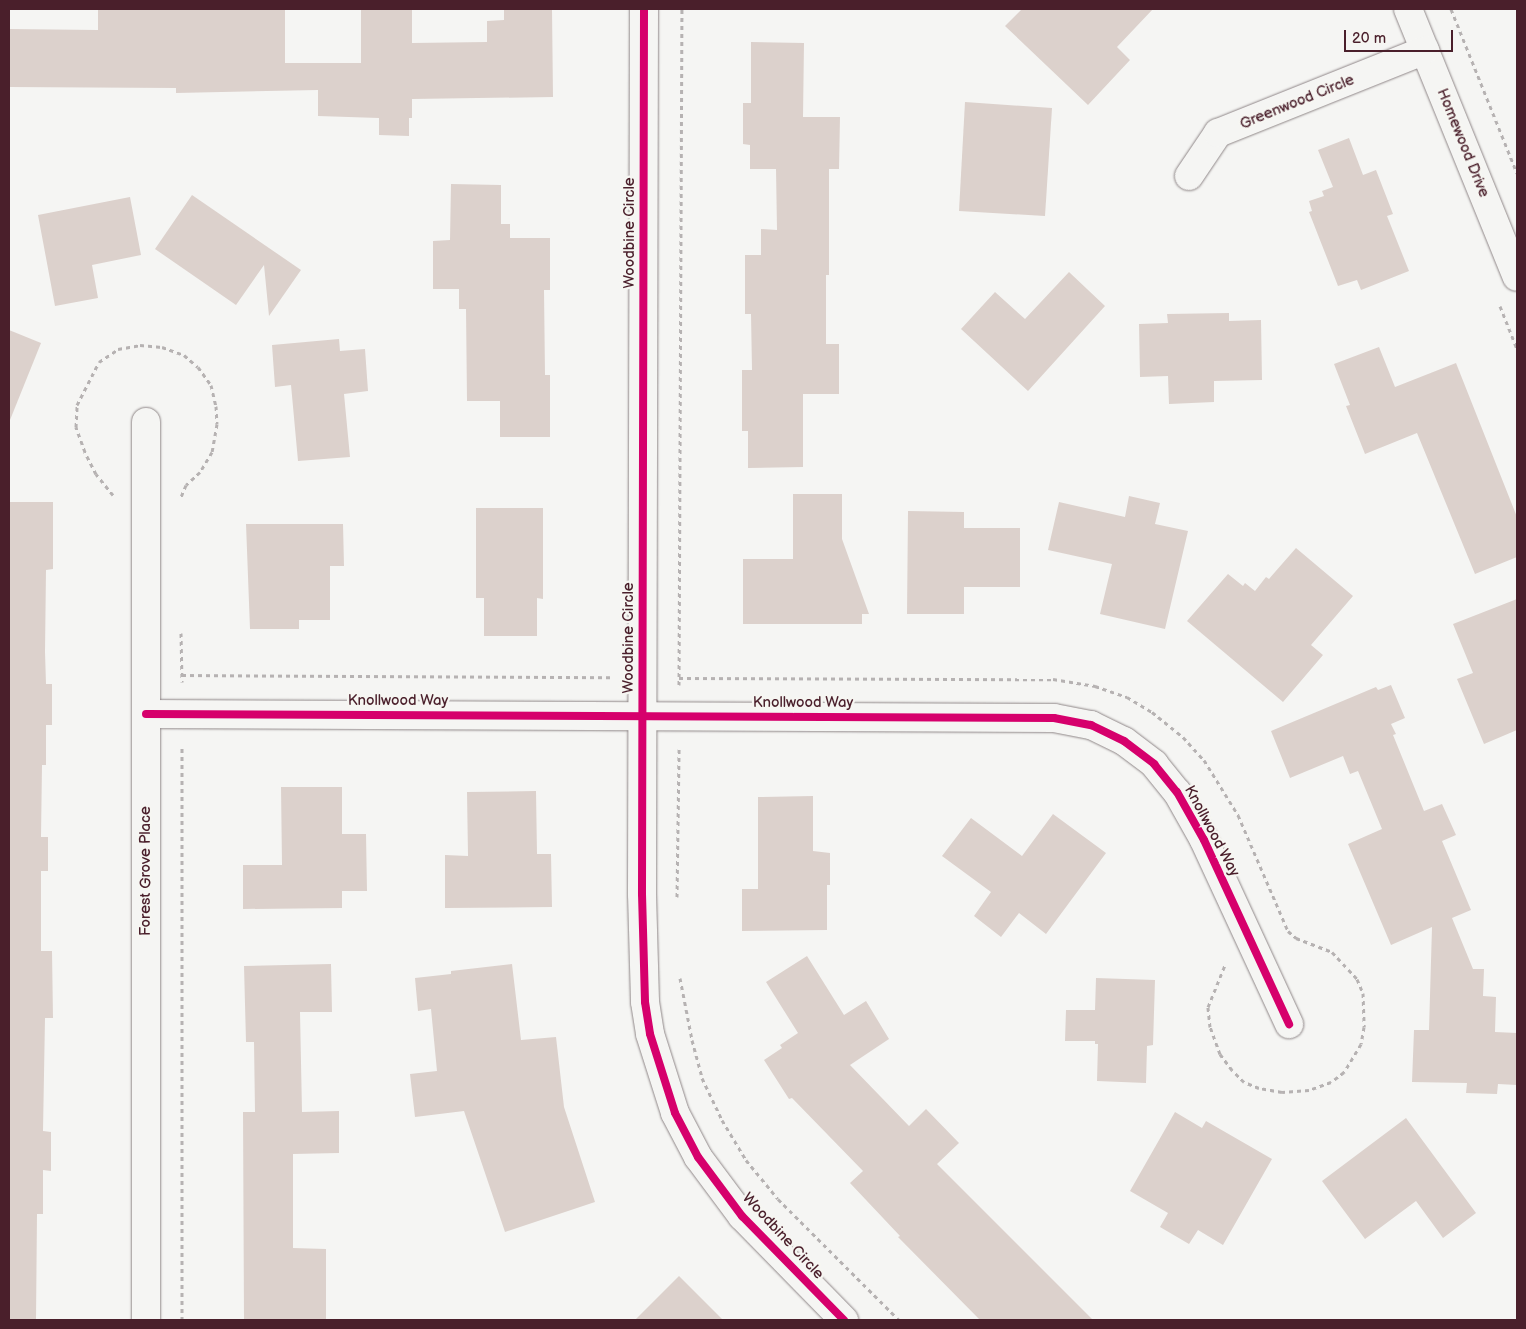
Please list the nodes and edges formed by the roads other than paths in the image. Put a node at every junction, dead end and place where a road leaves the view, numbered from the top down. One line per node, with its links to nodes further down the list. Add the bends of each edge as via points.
1 (644, 9): 8 (street, Woodbine Circle)
2 (1408, 9): 3 (street, Homewood Drive)
3 (1425, 50): 4 (street, Greenwood Circle, via 1218,133); 5 (street, Homewood Drive)
4 (1189, 176)
5 (1517, 277)
6 (146, 422): 7 (street, Forest Grove Place)
7 (146, 714): 8 (street, Knollwood Way); 10 (street, Forest Grove Place)
8 (642, 716): 9 (street, Knollwood Way, via 1054,718 1091,726 1124,741 1154,764 1177,792 1204,840); 11 (street, Woodbine Circle, via 645,1002 650,1034 675,1113 698,1158 742,1216)
9 (1289, 1024)
10 (146, 1320)
11 (844, 1320)

